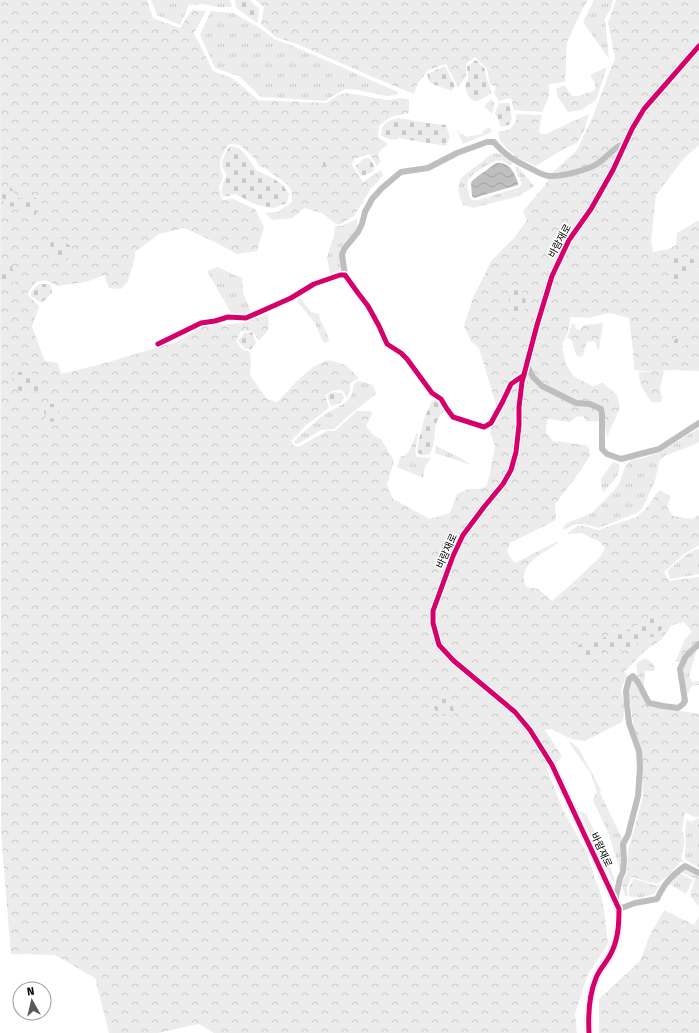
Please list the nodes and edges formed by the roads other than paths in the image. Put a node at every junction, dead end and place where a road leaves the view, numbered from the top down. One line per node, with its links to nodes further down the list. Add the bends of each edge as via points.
1 (699, 46): 2 (street, 바람재로, via 644,108)
2 (623, 148): 3 (street, via 619,146 599,163 587,169 549,176 513,160 494,142 486,142 428,168 401,172 372,200 358,232 344,249 342,255); 5 (street, 바람재로, via 613,170 569,240 552,276)
3 (345, 275): 4 (street, via 314,284 291,298 246,318 228,317 201,324); 6 (street, via 368,306 387,344 407,359 453,417 484,427 491,423 511,384)
4 (158, 344)
5 (526, 366): 6 (street, 바람재로); 7 (street, via 542,386 576,403 590,404 601,409 602,449 621,460 659,449)
6 (524, 375): 10 (street, 바람재로, via 516,452 511,470 464,535 453,556 433,611 433,623 439,645 454,661 515,712 530,730 552,764)
7 (699, 423)
8 (699, 644): 10 (street, via 685,658 680,669 685,701 678,708 649,703 637,679 633,676 629,679 626,691 629,723 639,751 640,768 638,796 628,835 623,844 623,872)
9 (699, 873): 10 (street, via 685,866 672,876 657,899)
10 (617, 905): 11 (street, 바람재로, via 619,924 616,942 596,976 589,998)
11 (589, 1033)

